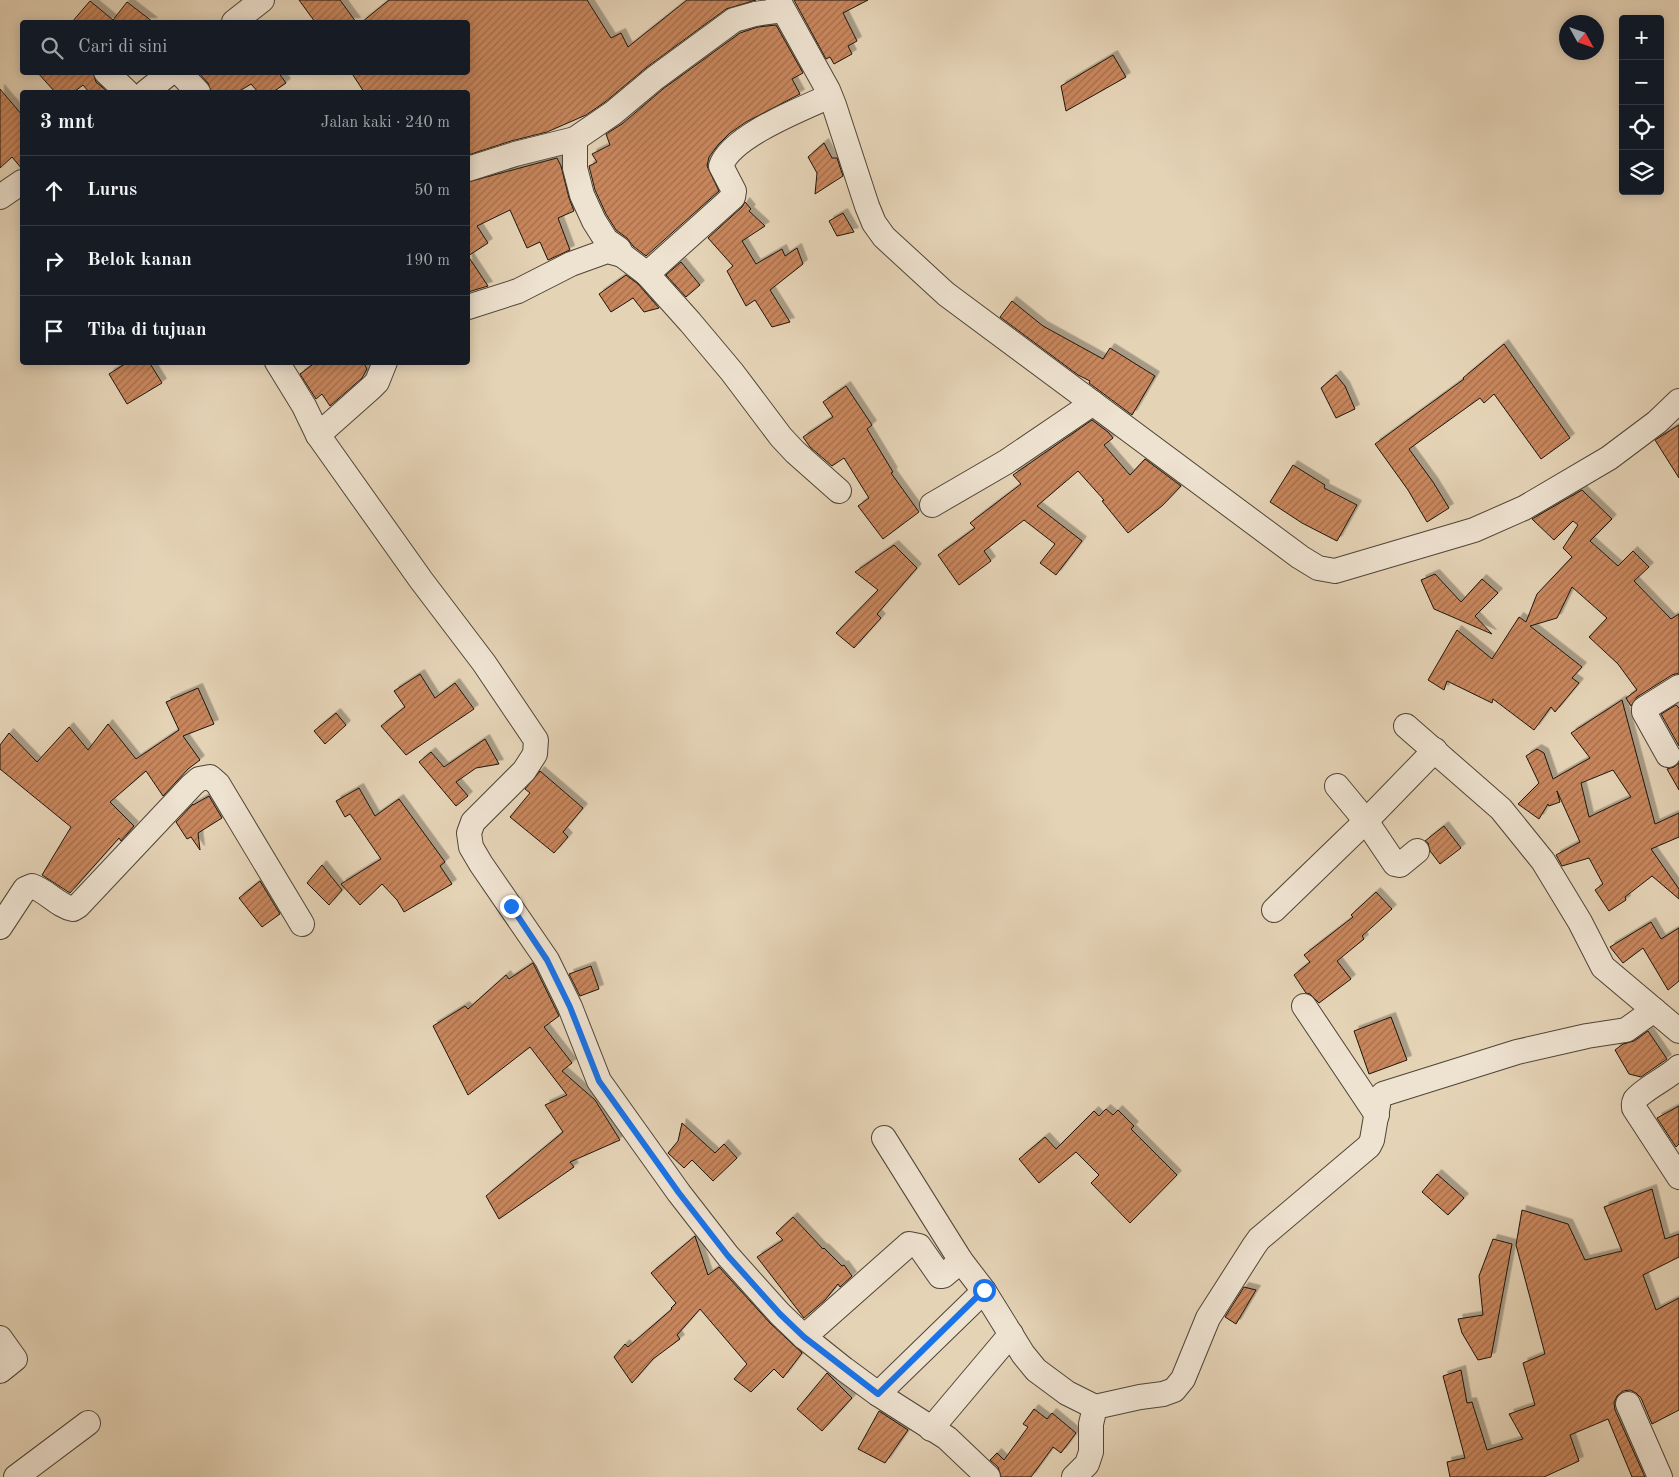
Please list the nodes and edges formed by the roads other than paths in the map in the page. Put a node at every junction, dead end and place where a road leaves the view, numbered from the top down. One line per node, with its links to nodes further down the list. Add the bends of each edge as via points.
1 (262, 0): 3 (street)
2 (780, 5): 10 (street); 11 (street, via 734,20)
3 (237, 20)
4 (109, 75): 7 (street)
5 (167, 75): 8 (street)
6 (182, 75): 9 (street)
7 (125, 90)
8 (148, 90)
9 (196, 90)
10 (830, 96): 16 (street, via 749,136 730,151 721,166 734,191 733,197); 21 (street, via 867,206 884,237 946,294)
11 (574, 139): 12 (street); 15 (street, via 575,168 582,195 606,240)
12 (470, 168)
13 (20, 183): 14 (street)
14 (0, 197)
15 (622, 255): 16 (street); 17 (street, via 607,251 571,264 518,291)
16 (647, 274): 23 (street, via 720,357 781,437)
17 (470, 306)
18 (279, 365): 22 (street)
19 (384, 365): 22 (street, via 377,382)
20 (1679, 401): 21 (street, via 1609,458 1524,508 1474,530 1335,571 1318,568 1300,557)
21 (1092, 403): 24 (street, via 1006,462)
22 (318, 435): 45 (street, via 536,740 535,754 524,771 474,822 469,833 471,847 480,864 547,960 570,1007 599,1081 728,1256)
23 (839, 491)
24 (932, 505)
25 (1679, 686): 28 (street, via 1644,709)
26 (1406, 726): 27 (street)
27 (1435, 750): 30 (street); 36 (street, via 1501,809 1543,861 1603,967)
28 (1668, 755)
29 (1337, 786): 30 (street)
30 (1366, 821): 31 (street, via 1395,864 1400,865); 32 (street)
31 (1417, 851)
32 (1274, 910)
33 (302, 924): 34 (street, via 218,784 210,777 192,784 78,906 67,908 40,888 32,886 24,889)
34 (0, 927)
35 (1304, 1006): 39 (street)
36 (1654, 1010): 37 (street); 39 (street, via 1626,1030 1517,1052 1383,1094)
37 (1679, 1031)
38 (1679, 1067): 41 (street, via 1636,1099 1634,1104)
39 (1376, 1115): 50 (street, via 1369,1146 1259,1239 1208,1318 1183,1379 1174,1390)
40 (884, 1138): 42 (street)
41 (1679, 1176)
42 (961, 1261): 43 (street); 45 (street, via 940,1276 919,1246 909,1244)
43 (984, 1290): 44 (street); 48 (street)
44 (1011, 1334): 50 (street, via 1036,1370 1067,1393); 52 (street)
45 (804, 1337): 48 (street)
46 (0, 1338): 47 (street, via 16,1359)
47 (0, 1371)
48 (878, 1394): 52 (street)
49 (1628, 1404): 56 (street)
50 (1095, 1407): 55 (street, via 1091,1424 1092,1452 1087,1464)
51 (88, 1423): 53 (street)
52 (931, 1429): 54 (street, via 947,1438)
53 (16, 1477)
54 (988, 1477)
55 (1074, 1477)
56 (1660, 1477)

